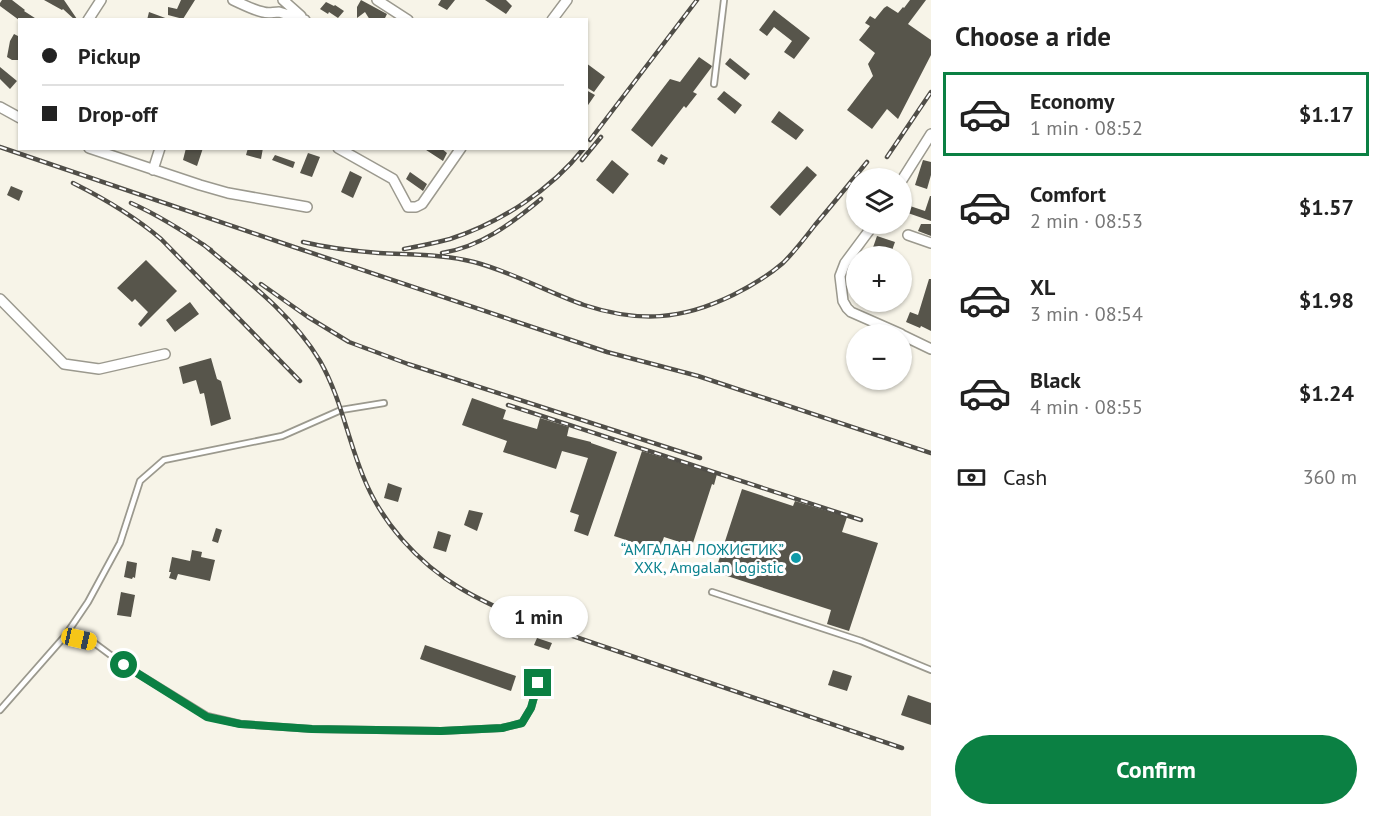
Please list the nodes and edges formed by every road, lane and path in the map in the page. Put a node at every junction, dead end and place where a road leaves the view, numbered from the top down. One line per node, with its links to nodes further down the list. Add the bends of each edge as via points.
1 (101, 0): 7 (street)
2 (233, 0): 8 (street, via 262,12)
3 (283, 0): 9 (street)
4 (377, 0): 10 (street)
5 (567, 0): 11 (street)
6 (724, 0): 12 (lane)
7 (89, 18)
8 (298, 18)
9 (303, 18)
10 (405, 18)
11 (554, 18)
12 (714, 84)
13 (0, 107): 14 (street)
14 (18, 117)
15 (931, 134): 20 (street)
16 (95, 150): 21 (street)
17 (159, 150): 21 (street)
18 (342, 150): 19 (street, via 393,179 408,207 422,204)
19 (460, 150)
20 (910, 168)
21 (153, 170): 22 (street, via 228,193)
22 (307, 207)
23 (867, 234): 27 (street, via 840,276 847,308)
24 (908, 235): 25 (street)
25 (931, 243)
26 (0, 299): 30 (street, via 64,363 99,369)
27 (877, 324)
28 (912, 340): 29 (street)
29 (931, 349)
30 (165, 354)
31 (384, 403): 33 (lane, via 342,410 282,436 164,460 140,481 120,543)
32 (712, 592): 34 (lane, via 851,637)
33 (65, 636): 35 (lane, via 93,642 207,717 240,724 441,731 502,728 522,723); 36 (lane)
34 (931, 670)
35 (538, 683)
36 (0, 710)

